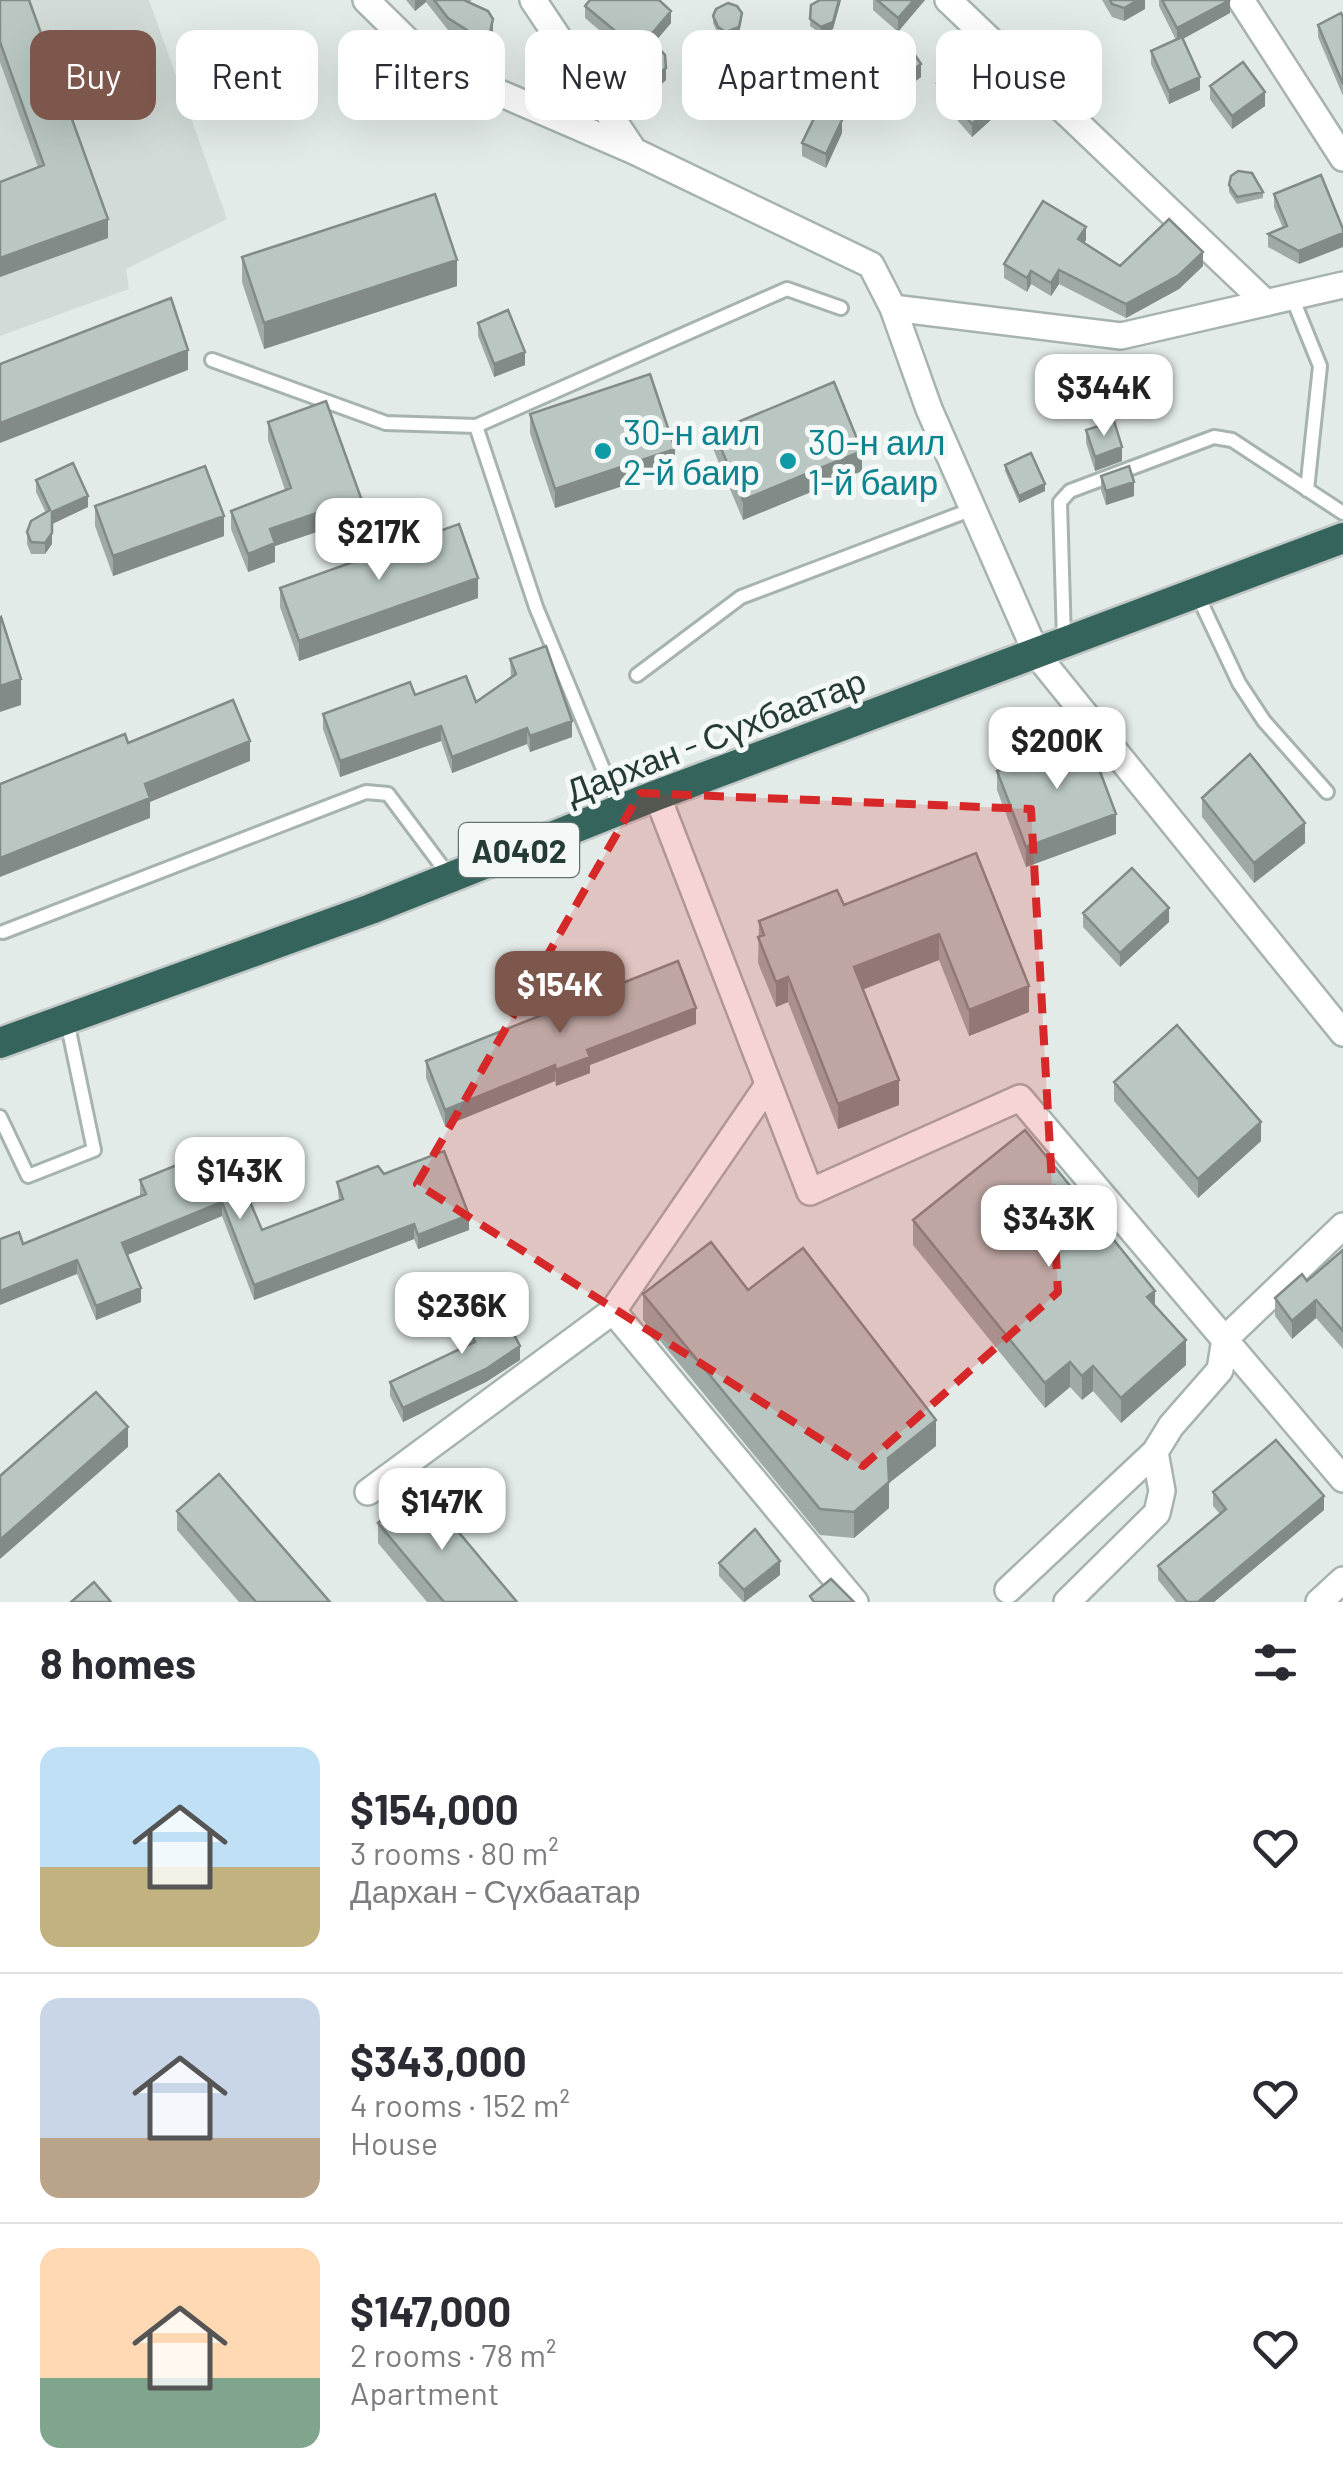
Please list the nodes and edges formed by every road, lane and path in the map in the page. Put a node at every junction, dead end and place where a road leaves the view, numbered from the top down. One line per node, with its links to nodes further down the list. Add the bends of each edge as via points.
1 (366, 0): 5 (street, via 430,63)
2 (532, 0): 5 (street)
3 (948, 0): 9 (street)
4 (1241, 0): 6 (street)
5 (634, 151): 11 (street, via 870,265)
6 (1343, 158)
7 (1343, 285): 8 (street)
8 (1292, 297): 9 (street); 14 (lane, via 1320,366)
9 (1266, 303): 11 (street, via 1120,336)
10 (841, 308): 13 (lane, via 787,289)
11 (893, 308): 15 (street)
12 (212, 360): 13 (lane, via 386,423)
13 (476, 426): 23 (lane, via 536,607)
14 (1308, 490): 16 (lane); 19 (lane, via 1232,440 1214,437 1070,492 1060,502)
15 (973, 509): 19 (street); 20 (lane, via 741,597)
16 (1343, 513)
17 (1343, 538): 18 (highway, Дархан - Сүхбаатар / A0402)
18 (1197, 594): 19 (highway, Дархан - Сүхбаатар / A0402); 21 (lane, via 1240,684)
19 (1050, 650): 22 (highway, Дархан - Сүхбаатар / A0402); 27 (street)
20 (637, 675)
21 (1327, 792)
22 (657, 795): 23 (highway, Дархан - Сүхбаатар / A0402); 29 (street)
23 (620, 810): 24 (highway, Дархан - Сүхбаатар / A0402)
24 (450, 878): 25 (lane, via 388,794 366,792); 26 (highway, Дархан - Сүхбаатар / A0402)
25 (3, 932)
26 (66, 1019): 28 (highway, Дархан - Сүхбаатар / A0402); 30 (lane, via 94,1150 28,1176)
27 (1343, 1032)
28 (0, 1042)
29 (768, 1084): 32 (street); 33 (street, via 810,1192 1020,1098)
30 (0, 1117)
31 (1343, 1226): 33 (street)
32 (613, 1311): 36 (street); 39 (street)
33 (1225, 1340): 34 (street, via 1220,1370); 35 (street)
34 (1156, 1452): 38 (street); 40 (street, via 1158,1513)
35 (1343, 1478)
36 (368, 1492)
37 (1343, 1580): 41 (street)
38 (1005, 1598)
39 (855, 1602)
40 (1067, 1602)
41 (1319, 1602)

